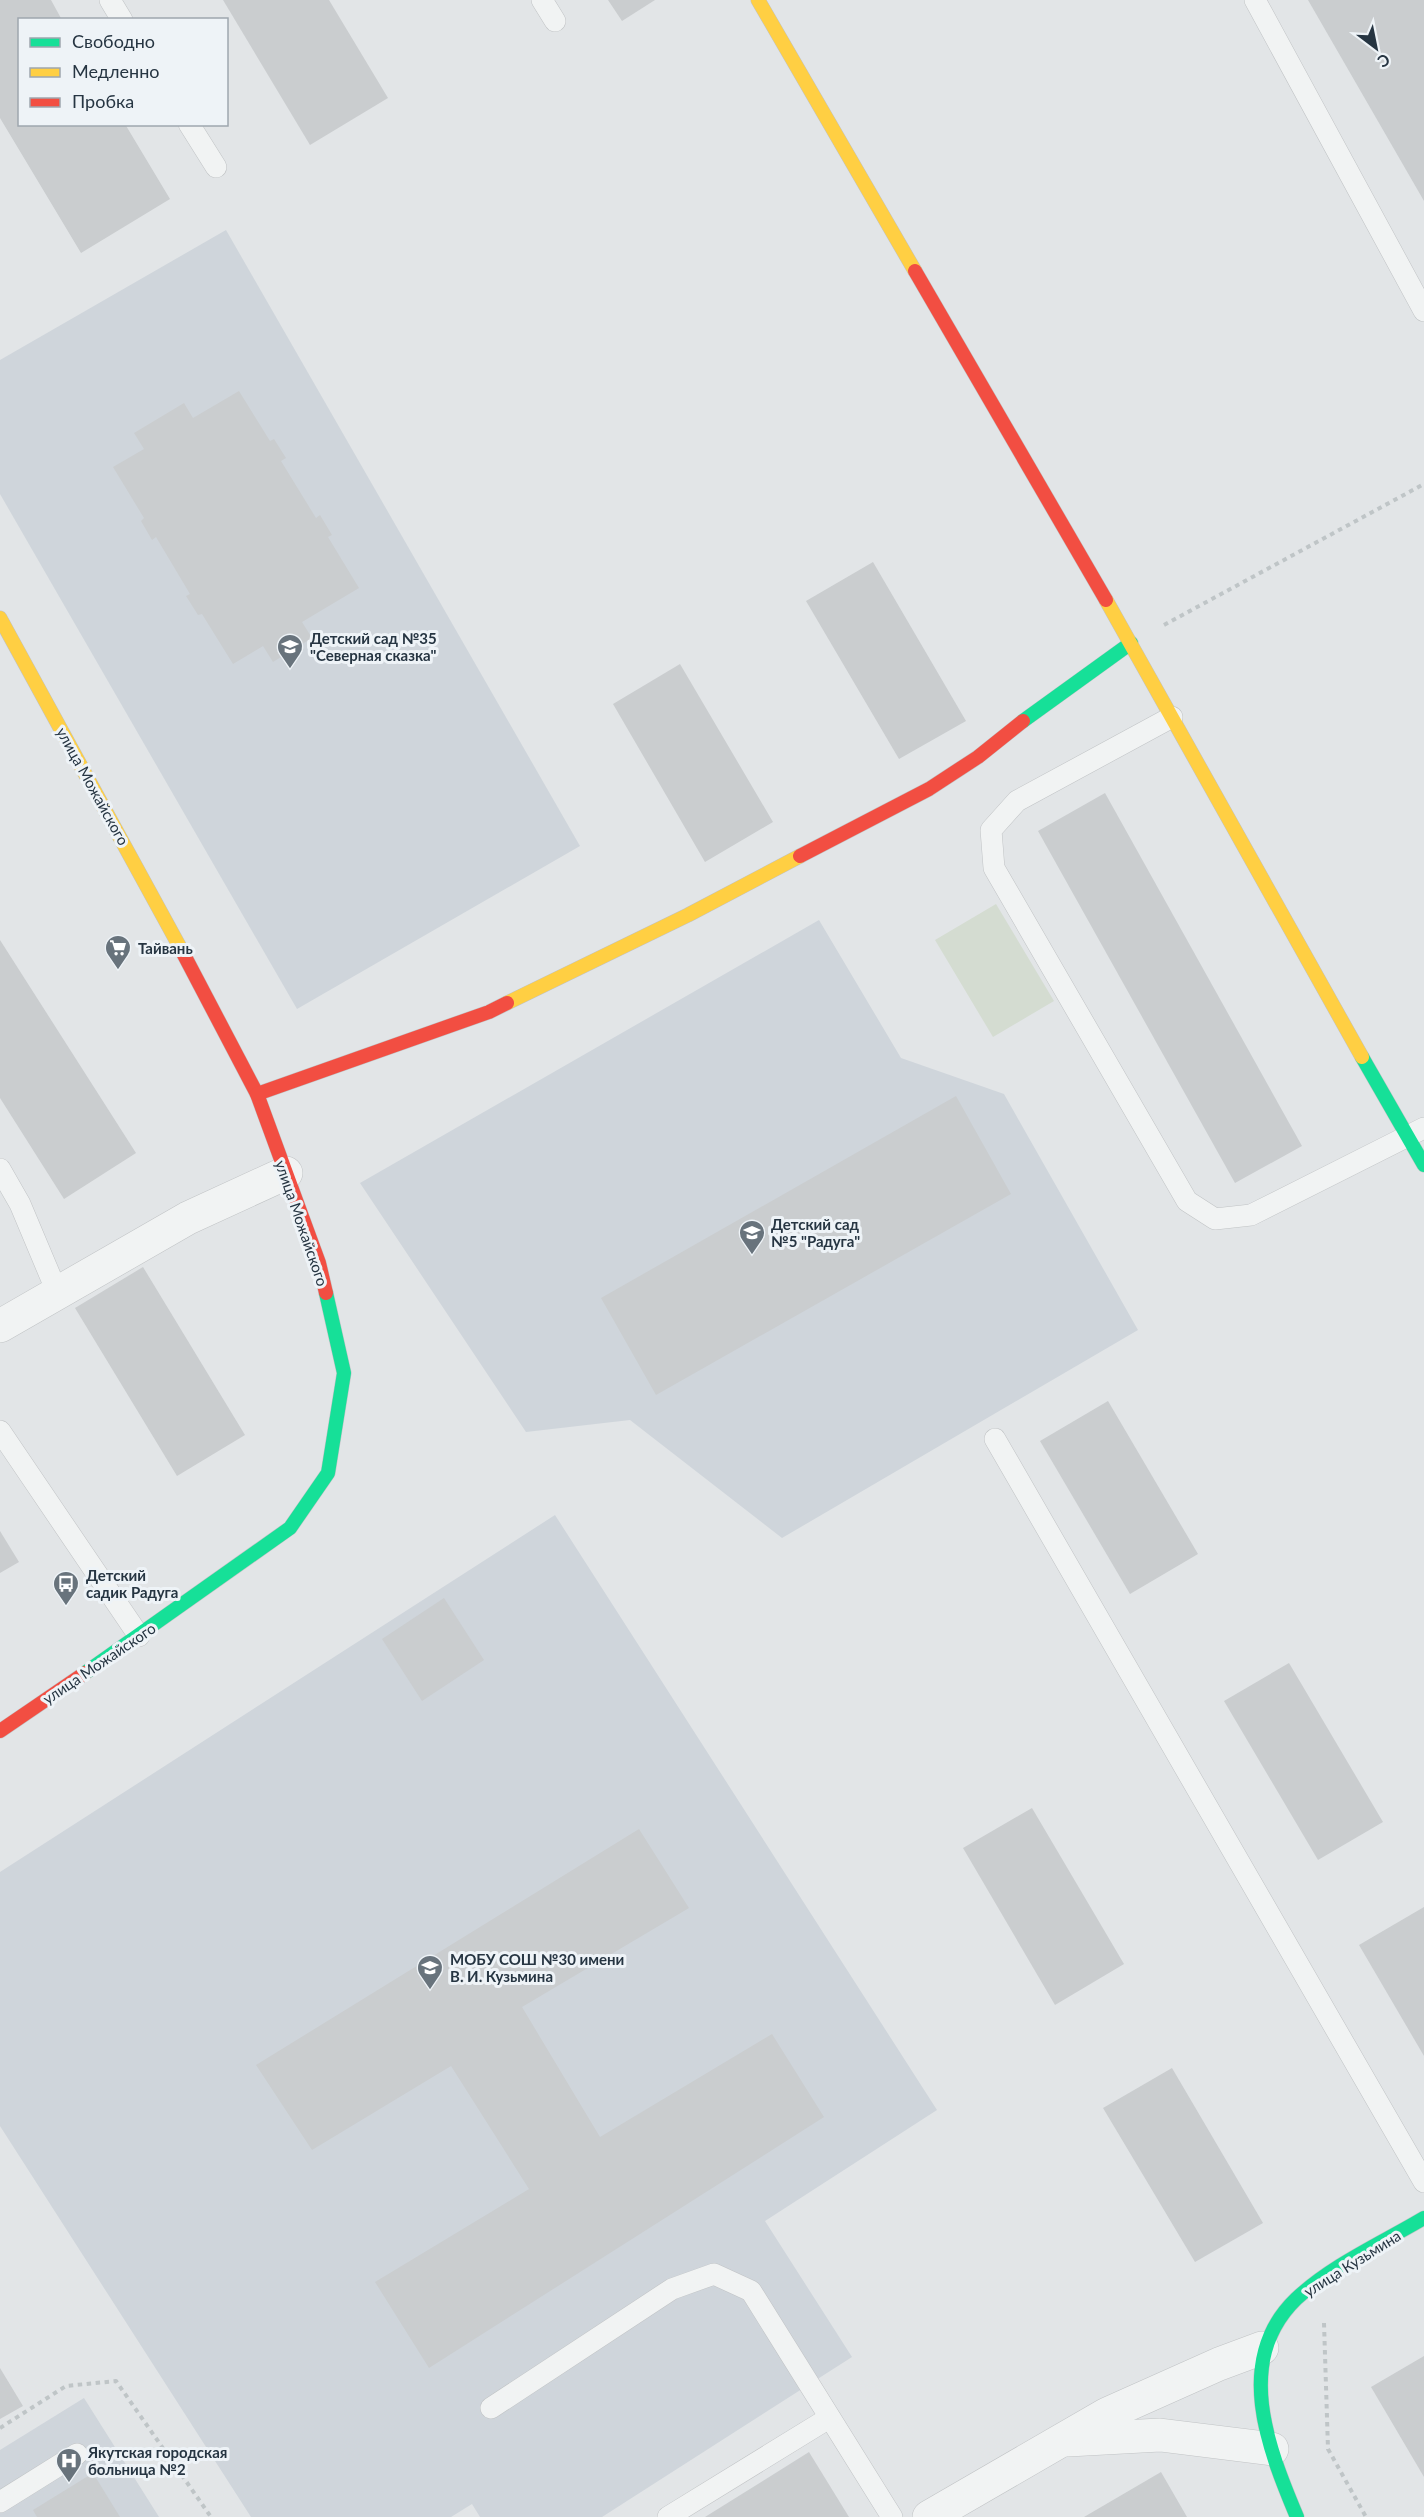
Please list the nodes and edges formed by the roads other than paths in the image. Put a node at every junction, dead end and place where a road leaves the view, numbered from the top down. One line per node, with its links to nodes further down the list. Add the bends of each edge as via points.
1 (110, 0): 5 (lane)
2 (542, 0): 6 (lane)
3 (758, 0): 11 (street)
4 (1255, 0): 9 (lane)
5 (121, 18)
6 (555, 21)
7 (190, 126): 8 (lane)
8 (216, 167)
9 (1424, 311)
10 (0, 618): 13 (street, улица Можайского)
11 (1131, 643): 12 (street); 13 (street, via 930,789 688,915 489,1012)
12 (1172, 717): 14 (street, via 1296,942); 14 (lane, via 1017,801 991,830 994,868 1187,1201 1215,1219 1251,1215)
13 (257, 1094): 17 (street, улица Можайского)
14 (1415, 1132): 15 (street)
15 (1424, 1166)
16 (0, 1169): 18 (lane, via 20,1204)
17 (286, 1173): 18 (street, via 188,1218); 22 (street, улица Можайского, via 319,1263 344,1373 328,1473 290,1528)
18 (57, 1292): 19 (street)
19 (0, 1326)
20 (0, 1431): 22 (lane)
21 (995, 1439): 24 (lane)
22 (139, 1636): 23 (street, улица Можайского)
23 (0, 1731)
24 (1424, 2182)
25 (1424, 2218): 26 (street, улица Кузьмина, via 1294,2300 1276,2321)
26 (1262, 2349): 29 (street, via 1107,2414); 30 (street, улица Кузьмина, via 1258,2383)
27 (491, 2408): 28 (lane, via 672,2289 714,2274 751,2291)
28 (829, 2418): 33 (lane); 34 (lane)
29 (1060, 2441): 30 (street, via 1160,2435); 35 (street)
30 (1272, 2449): 36 (street, улица Кузьмина)
31 (77, 2454): 32 (lane)
32 (0, 2502)
33 (668, 2517)
34 (891, 2517)
35 (929, 2517)
36 (1297, 2517)

